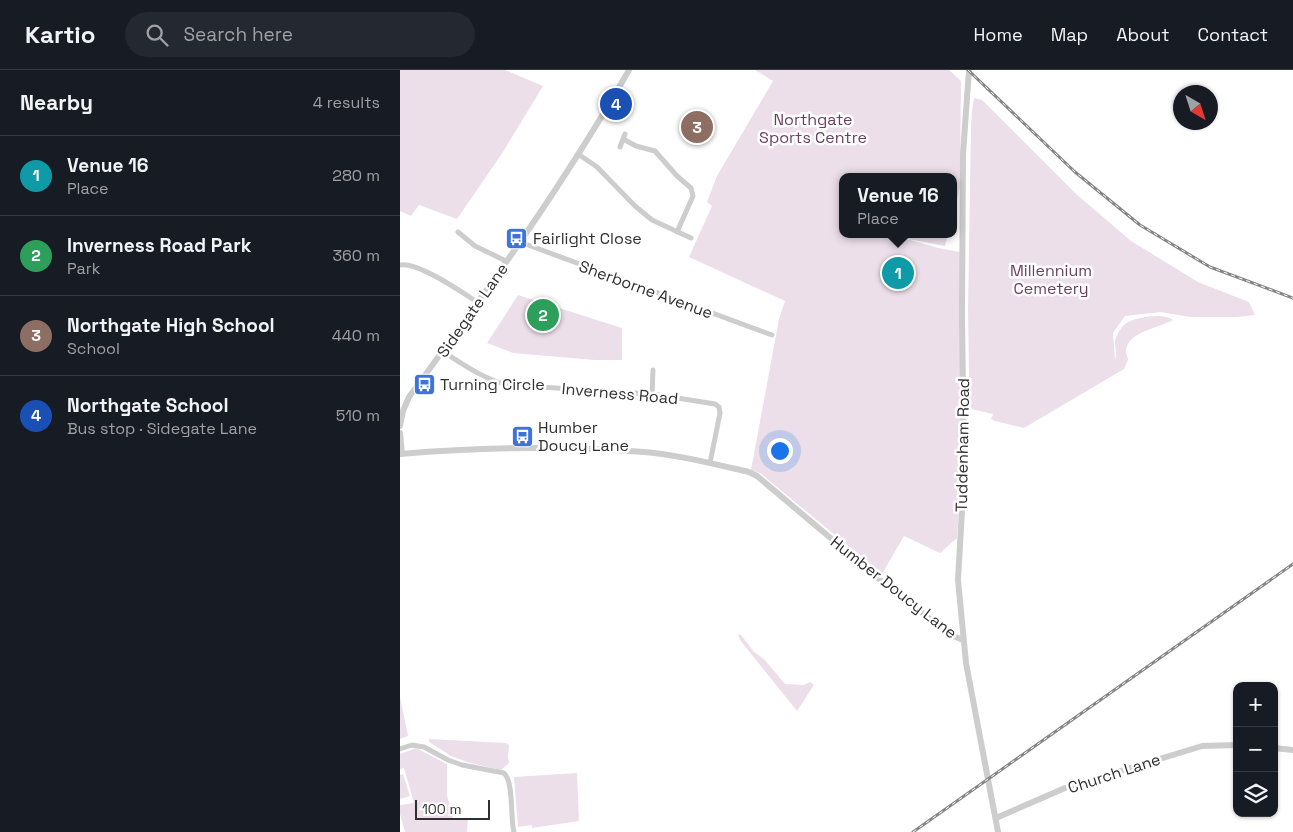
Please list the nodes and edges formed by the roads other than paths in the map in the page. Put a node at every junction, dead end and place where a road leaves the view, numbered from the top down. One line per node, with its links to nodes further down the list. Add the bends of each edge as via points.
1 (629, 70): 4 (street, Sidegate Lane)
2 (969, 70): 20 (street, Tuddenham Road, via 963,154 964,476 958,562)
3 (620, 147): 6 (street, via 624,136 636,146 655,151 692,188 693,196)
4 (578, 154): 6 (street, via 597,167 647,216); 8 (street, Sidegate Lane)
5 (458, 232): 9 (street, via 475,246)
6 (677, 232): 7 (street)
7 (691, 238)
8 (520, 242): 9 (street, Sidegate Lane); 12 (street, Sherborne Avenue)
9 (506, 261): 11 (street, Sidegate Lane)
10 (400, 265): 11 (street, via 408,264)
11 (477, 302): 13 (street, Sidegate Lane)
12 (772, 335)
13 (442, 351): 15 (street, Inverness Road, via 474,372 507,385); 16 (street, Sidegate Lane, via 409,397)
14 (653, 370): 15 (street)
15 (652, 394): 19 (street, Inverness Road, via 717,405 720,413)
16 (400, 426)
17 (400, 433): 18 (street)
18 (401, 454): 19 (street, Humber Doucy Lane, via 548,448 645,452)
19 (710, 463): 20 (street, Humber Doucy Lane, via 757,476 885,584 951,635)
20 (963, 640): 25 (street, Tuddenham Road)
21 (1233, 745): 25 (street, Church Lane, via 1202,746 1065,788)
22 (1278, 748): 24 (street)
23 (400, 749): 26 (street, via 424,746 462,765 504,773 509,780)
24 (1293, 750)
25 (996, 818): 27 (street, Tuddenham Road)
26 (514, 832)
27 (998, 832)

